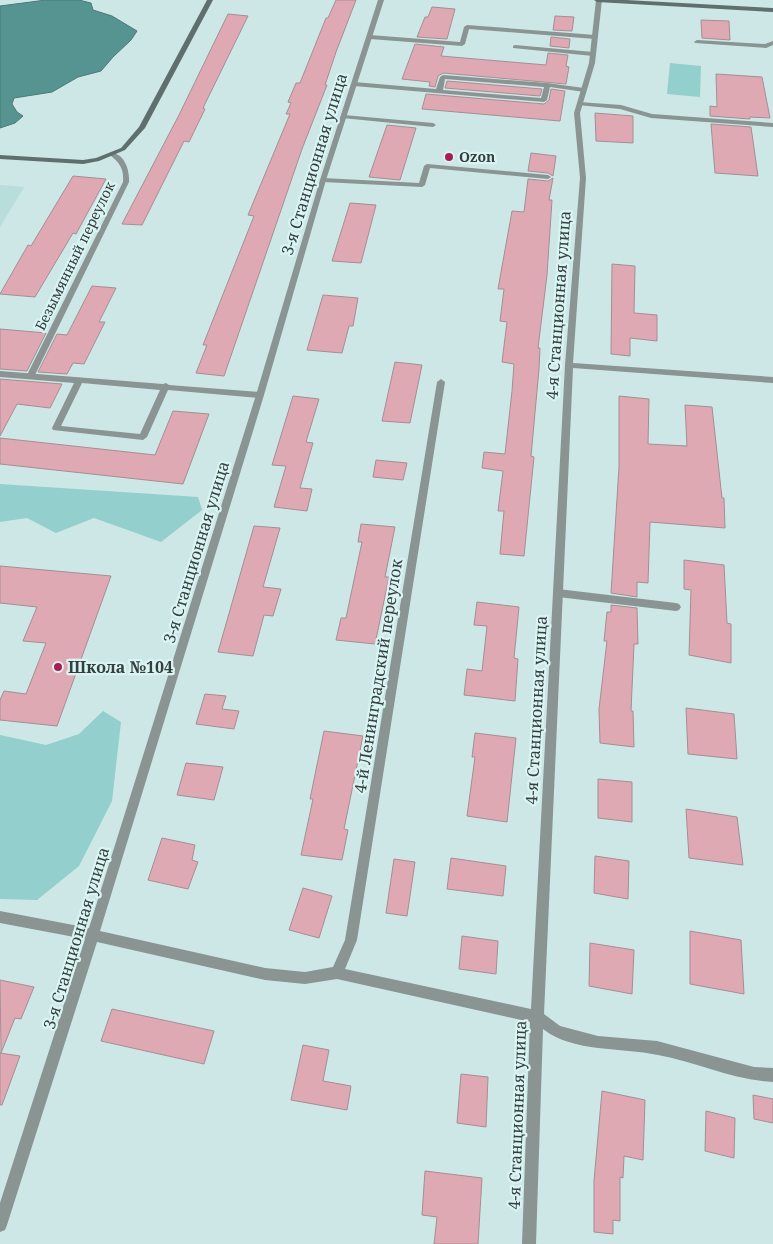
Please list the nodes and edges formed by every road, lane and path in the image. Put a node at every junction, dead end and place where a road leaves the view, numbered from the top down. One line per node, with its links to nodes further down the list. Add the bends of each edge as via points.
1 (210, 0): 20 (street, via 142,128 123,149)
2 (381, 0): 6 (street, 3-я Станционная улица)
3 (598, 0): 4 (street); 7 (street, 4-я Станционная улица)
4 (610, 0): 5 (street)
5 (773, 10)
6 (370, 37): 7 (street, via 462,44 467,27); 12 (street, 3-я Станционная улица)
7 (595, 37): 11 (street, 4-я Станционная улица)
8 (697, 42): 9 (street, via 766,46)
9 (773, 43)
10 (515, 47): 11 (street)
11 (593, 54): 14 (street, 4-я Станционная улица)
12 (354, 84): 15 (street); 17 (street, 3-я Станционная улица)
13 (547, 85): 14 (street); 15 (street, via 443,77); 15 (street, via 544,100)
14 (584, 90): 16 (street, 4-я Станционная улица)
15 (439, 91)
16 (579, 104): 19 (street, via 621,107 651,116); 24 (street, 4-я Станционная улица, via 583,178)
17 (344, 117): 18 (street); 23 (street, 3-я Станционная улица)
18 (433, 125)
19 (773, 125)
20 (112, 154): 21 (street, via 97,160 76,162); 26 (street, Безымянный переулок, via 127,171 126,182)
21 (0, 157)
22 (548, 177): 23 (street, via 427,166 422,185)
23 (324, 180): 31 (street, 3-я Станционная улица)
24 (569, 365): 27 (street); 32 (street, 4-я Станционная улица)
25 (0, 374): 26 (street)
26 (30, 377): 28 (street)
27 (773, 380)
28 (79, 381): 30 (street); 30 (street, via 56,428 144,437)
29 (441, 382): 36 (street, 4-й Ленинградский переулок, via 351,940)
30 (166, 386): 31 (street)
31 (260, 394): 35 (street, 3-я Станционная улица)
32 (558, 593): 33 (street); 37 (street, 4-я Станционная улица)
33 (676, 606)
34 (0, 917): 35 (street)
35 (93, 935): 36 (street, via 265,974 305,978); 39 (street, 3-я Станционная улица)
36 (337, 973): 37 (street)
37 (537, 1017): 38 (street, via 557,1032 598,1042 657,1048 754,1074); 40 (street, 4-я Станционная улица)
38 (773, 1075)
39 (0, 1225)
40 (529, 1244)

